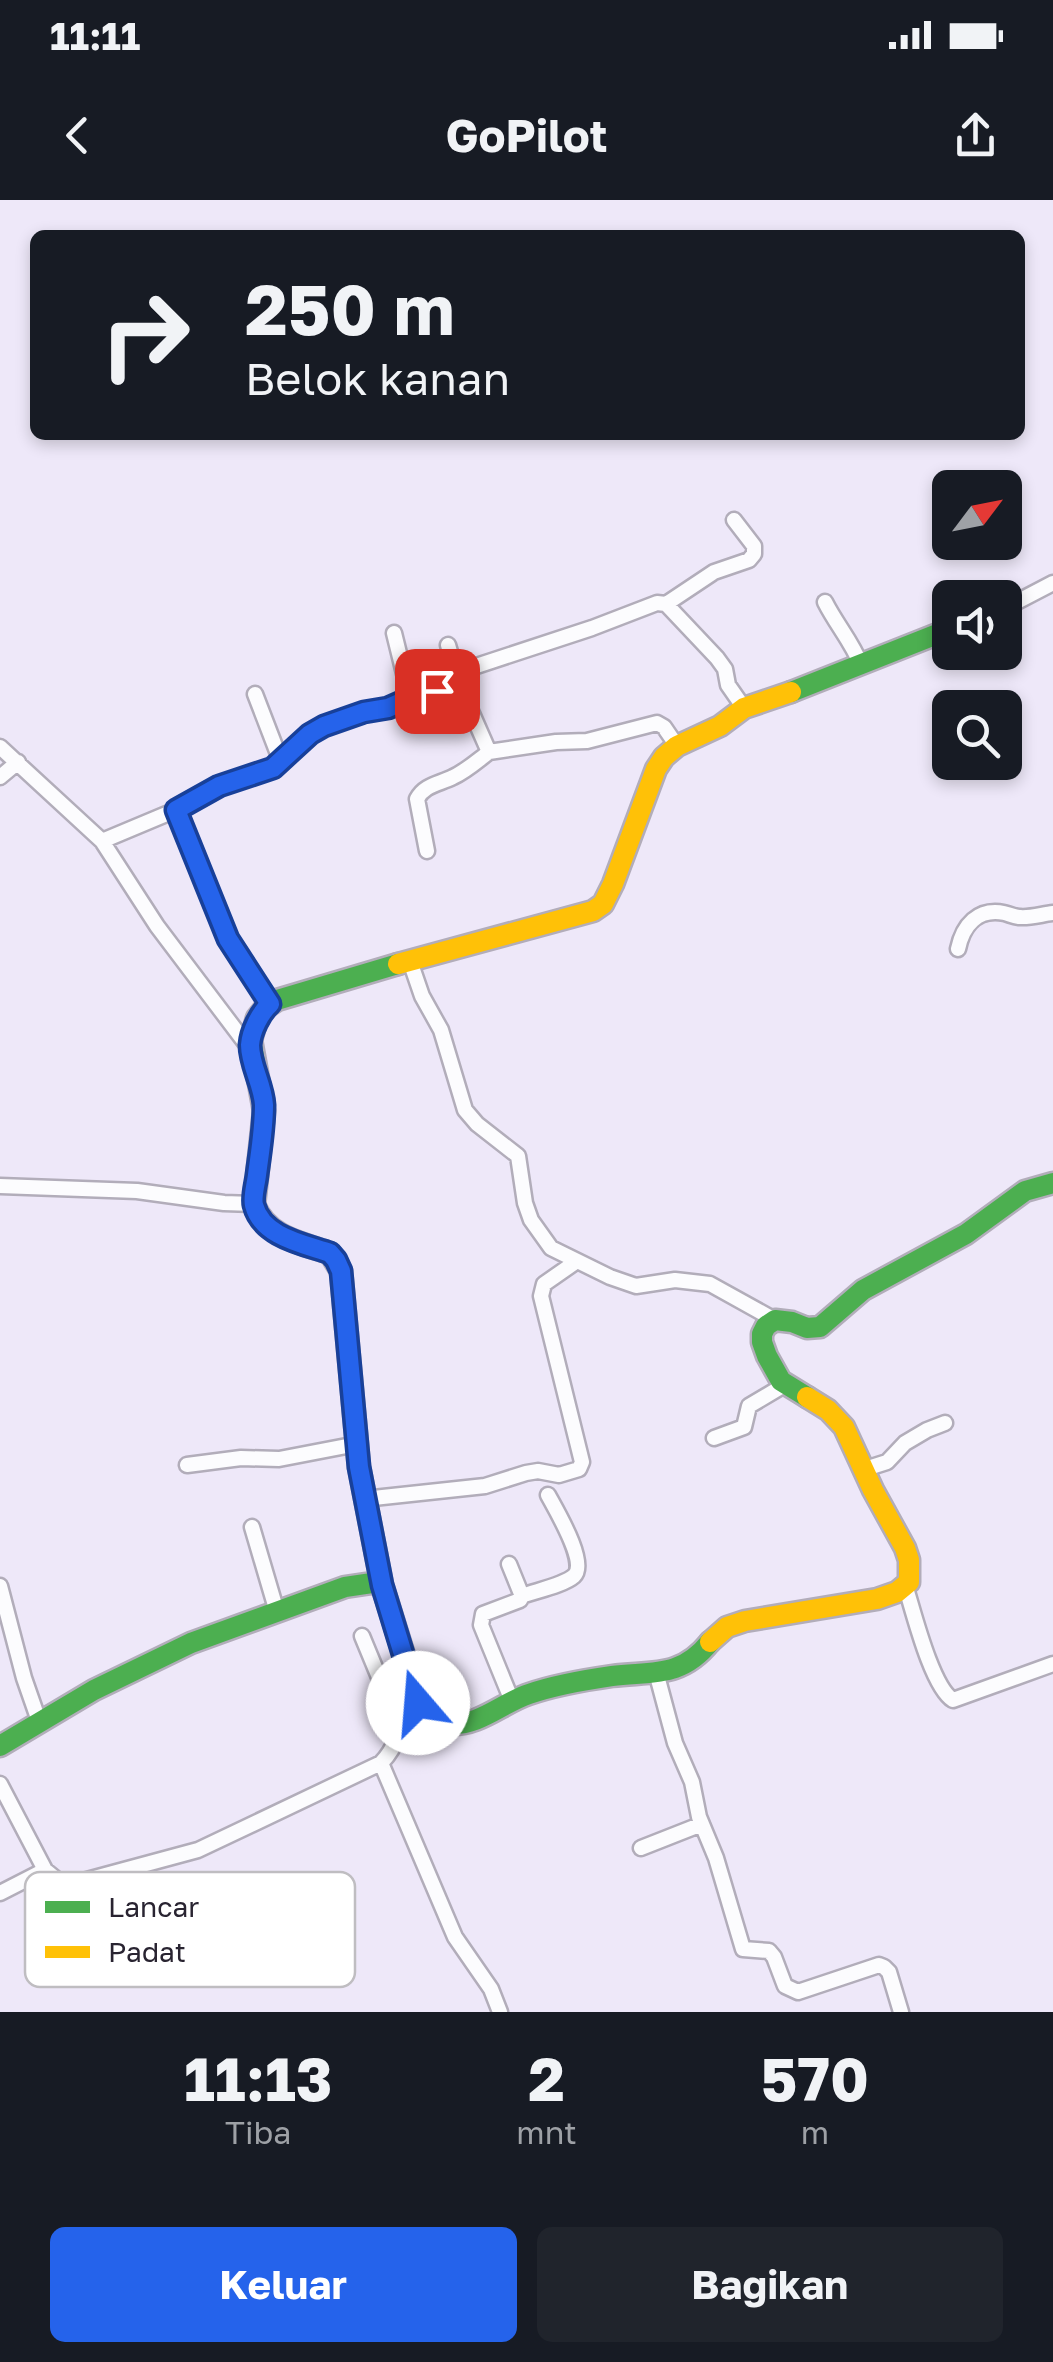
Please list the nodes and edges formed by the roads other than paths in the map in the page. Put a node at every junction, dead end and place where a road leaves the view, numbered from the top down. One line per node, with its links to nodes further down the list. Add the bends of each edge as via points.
1 (734, 520): 5 (street, via 754,554)
2 (1053, 583): 3 (street)
3 (1022, 599)
4 (826, 602): 9 (street)
5 (666, 604): 10 (street); 13 (street, via 718,658)
6 (394, 633): 12 (street)
7 (932, 637): 9 (street)
8 (448, 645): 10 (street)
9 (861, 664): 13 (street)
10 (457, 679): 12 (street); 16 (street)
11 (255, 694): 17 (street)
12 (410, 698): 17 (street, via 324,726)
13 (744, 708): 15 (street)
14 (0, 746): 18 (street)
15 (676, 746): 16 (street, via 657,723 588,740); 25 (street, via 656,769 604,904)
16 (489, 752): 22 (street, via 420,792)
17 (280, 759): 20 (street, via 265,772 219,786)
18 (18, 762): 19 (street); 21 (street)
19 (0, 778)
20 (176, 810): 21 (street); 26 (street, via 228,939)
21 (102, 842): 27 (street)
22 (427, 851)
23 (1053, 913): 24 (street, via 1020,918 987,912 968,924)
24 (958, 949)
25 (410, 961): 26 (street); 31 (street, via 441,1030 465,1110 518,1156 530,1220 551,1248)
26 (270, 1004): 27 (street)
27 (250, 1049): 30 (street, via 264,1101)
28 (1053, 1183): 32 (street, via 1025,1191 966,1234 863,1290 820,1326)
29 (0, 1186): 30 (street)
30 (253, 1204): 36 (street, via 274,1232 330,1253 341,1271)
31 (577, 1261): 32 (street, via 636,1286 710,1284); 40 (street, via 544,1284 541,1296 579,1468 558,1476 538,1471 484,1486)
32 (775, 1320): 33 (street, via 762,1342)
33 (786, 1384): 35 (street, via 748,1406 744,1427); 38 (street, via 837,1417)
34 (944, 1423): 38 (street, via 905,1443 887,1462)
35 (714, 1438)
36 (357, 1444): 37 (street); 40 (street)
37 (186, 1464)
38 (865, 1469): 45 (street, via 904,1548)
39 (548, 1495): 46 (street, via 576,1551 577,1574)
40 (364, 1498): 43 (street)
41 (252, 1527): 47 (street)
42 (509, 1564): 46 (street)
43 (382, 1585): 47 (street, via 316,1595); 52 (street)
44 (0, 1586): 53 (street)
45 (906, 1588): 49 (street, via 937,1682 949,1698); 50 (street, via 851,1605 746,1620 715,1635 688,1664)
46 (522, 1596): 51 (street, via 481,1618)
47 (278, 1612): 53 (street, via 169,1652)
48 (362, 1636): 54 (street)
49 (1053, 1664)
50 (656, 1672): 51 (street); 58 (street)
51 (512, 1701): 52 (street, via 456,1724)
52 (424, 1712): 54 (street)
53 (39, 1721): 55 (street)
54 (400, 1728): 56 (street)
55 (0, 1746)
56 (382, 1763): 63 (street, via 198,1850); 66 (street, via 455,1937)
57 (0, 1784): 60 (street)
58 (702, 1824): 59 (street); 67 (street, via 743,1949 769,1951 785,1986 798,1992 884,1966)
59 (641, 1848)
60 (45, 1870): 61 (street); 62 (street)
61 (41, 1872)
62 (47, 1872)
63 (116, 1872)
64 (25, 1880): 65 (street)
65 (0, 1893)
66 (500, 2012)
67 (900, 2012)

